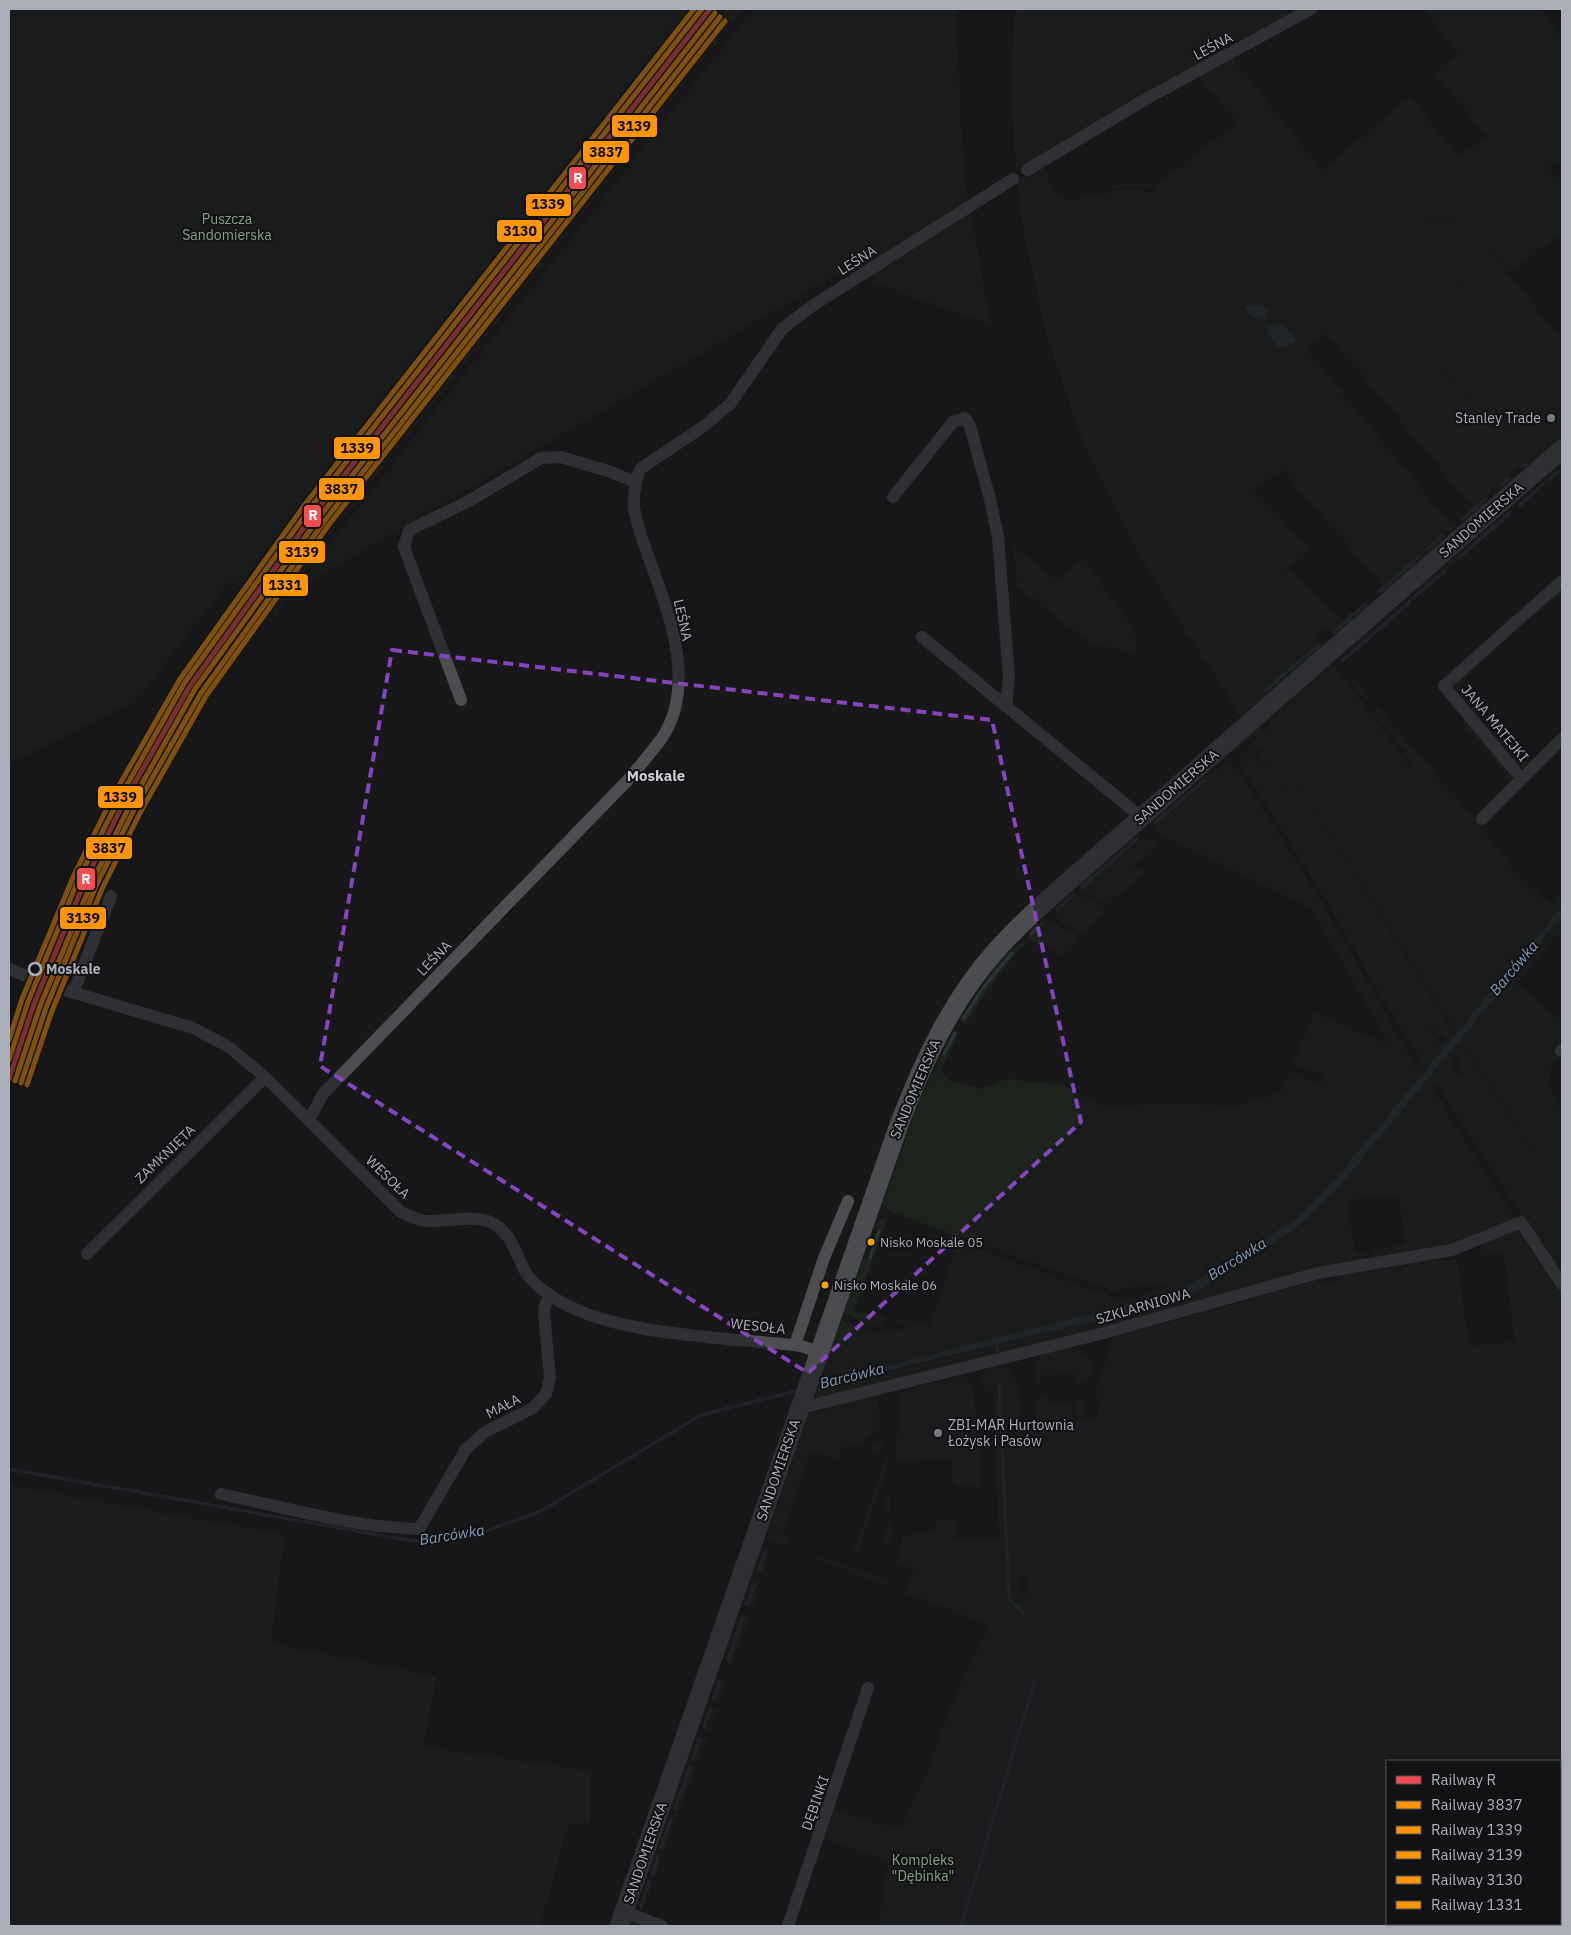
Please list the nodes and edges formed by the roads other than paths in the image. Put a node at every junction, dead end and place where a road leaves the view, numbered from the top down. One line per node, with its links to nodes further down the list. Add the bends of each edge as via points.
1 (1311, 9): 2 (street, LEŚNA, via 1146,99)
2 (1027, 170)
3 (1013, 179): 5 (street, LEŚNA, via 812,306 782,329 730,404 704,426 640,469)
4 (1562, 449): 13 (main road, SANDOMIERSKA)
5 (635, 482): 9 (street, via 561,457 541,458 468,501 409,530 404,547); 19 (street, LEŚNA, via 632,499 637,524 667,610 680,674 675,707 663,736 626,782 323,1094)
6 (893, 497): 10 (street, via 954,422 965,418 970,426 998,537 1009,676)
7 (1562, 581): 12 (street, JANA MATEJKI, via 1444,686)
8 (922, 638): 10 (street)
9 (461, 700)
10 (1006, 706): 13 (street)
11 (1562, 740): 12 (street)
12 (1522, 779): 14 (street)
13 (1141, 817): 25 (main road, SANDOMIERSKA, via 994,953 940,1032 900,1122)
14 (1482, 819)
15 (111, 896): 17 (street)
16 (9, 968): 17 (street, WESOŁA)
17 (73, 993): 18 (street, WESOŁA, via 203,1033 229,1047)
18 (265, 1077): 19 (street, WESOŁA); 21 (street, ZAMKNIĘTA)
19 (309, 1120): 23 (street, WESOŁA, via 401,1212 426,1221 488,1221 501,1228 511,1239 528,1275)
20 (848, 1201): 24 (street, via 824,1258)
21 (87, 1254)
22 (1562, 1284): 26 (street, SZKLARNIOWA, via 1521,1222 1452,1250 1318,1272 1100,1334 809,1406)
23 (550, 1296): 24 (street, WESOŁA, via 566,1305 624,1324 657,1331); 27 (street, MAŁA, via 544,1313 550,1378 546,1394 534,1408 485,1432 466,1449 419,1529 358,1523)
24 (795, 1345): 25 (street, WESOŁA)
25 (819, 1352): 26 (main road, SANDOMIERSKA)
26 (801, 1405): 29 (main road, SANDOMIERSKA)
27 (221, 1494)
28 (868, 1688): 31 (street, DĘBINKI)
29 (622, 1919): 30 (street)
30 (662, 1926)
31 (788, 1926)

